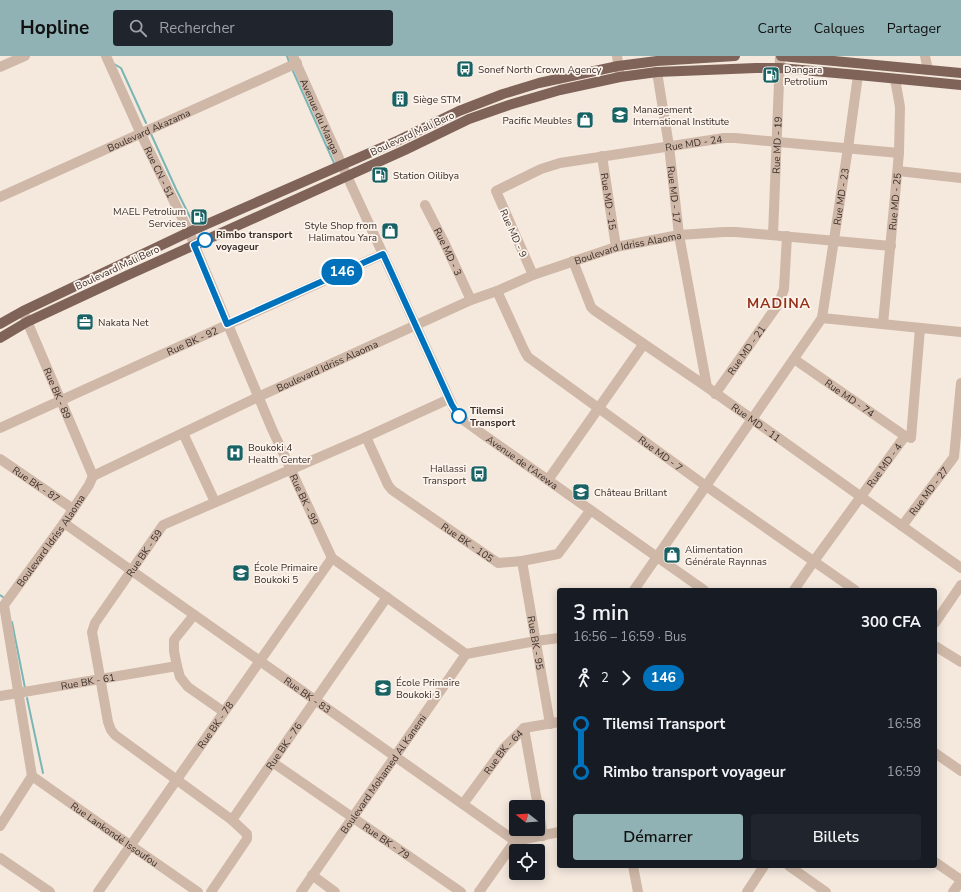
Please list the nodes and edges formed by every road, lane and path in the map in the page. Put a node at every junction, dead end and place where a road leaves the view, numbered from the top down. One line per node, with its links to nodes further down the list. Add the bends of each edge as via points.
1 (25, 56): 8 (street)
2 (106, 56): 17 (street, Rue CN - 51)
3 (735, 56): 7 (main road, Boulevard Mali Bero)
4 (781, 56): 9 (street, Rue MD - 19); 10 (main road)
5 (925, 56): 10 (street)
6 (295, 60): 17 (street, Boulevard Akazama); 23 (street, Avenue du Manga)
7 (617, 61): 14 (street); 23 (main road, Boulevard Mali Bero, via 503,94 459,111)
8 (0, 67)
9 (780, 68): 11 (main road, Boulevard Mali Bero); 13 (main road, Boulevard Mali Bero); 18 (street, Rue MD - 19)
10 (928, 70): 12 (main road)
11 (657, 72): 14 (main road, Boulevard Mali Bero); 19 (street, Rue MD - 17)
12 (961, 73)
13 (858, 74): 15 (main road, Boulevard Mali Bero); 20 (street, Rue MD - 23)
14 (620, 77): 25 (main road, Boulevard Mali Bero, via 560,90 489,112)
15 (895, 79): 16 (main road, Boulevard Mali Bero); 21 (street, Rue MD - 25, via 900,107)
16 (961, 85)
17 (141, 134): 28 (street, Boulevard Akazama); 30 (street, Rue CN - 51)
18 (777, 142): 19 (street, Rue MD - 24, via 730,138); 20 (street, Rue MD - 24); 32 (street, Rue MD - 19)
19 (669, 146): 22 (street, Rue MD - 24); 31 (street, Rue MD - 17)
20 (848, 148): 21 (street, Rue MD - 24); 34 (street, Rue MD - 23)
21 (899, 153): 24 (street, Rue MD - 25)
22 (602, 156): 27 (street, Rue MD - 24, via 560,163); 37 (street, Rue MD - 15)
23 (342, 165): 25 (street, Avenue du Manga); 30 (main road, Boulevard Mali Bero)
24 (898, 171): 26 (street); 36 (street, Rue MD - 25)
25 (347, 176): 35 (main road, Boulevard Mali Bero); 38 (street, Avenue de l'Arewa)
26 (961, 178)
27 (496, 191): 40 (street, Rue MD - 9)
28 (0, 197)
29 (424, 205): 42 (street, Rue MD - 3)
30 (189, 232): 35 (street, Rue CN - 51); 43 (main road, Boulevard Mali Bero)
31 (679, 235): 32 (street, Boulevard Idriss Alaoma, via 724,232); 37 (street, Boulevard Idriss Alaoma); 56 (street, Rue MD - 17)
32 (773, 235): 33 (street, Boulevard Idriss Alaoma)
33 (787, 236): 34 (street, Boulevard Idriss Alaoma); 56 (street, Rue MD - 21, via 784,289 779,303)
34 (834, 241): 36 (street, Boulevard Idriss Alaoma); 44 (street, Rue MD - 23)
35 (194, 245): 45 (main road, Boulevard Mali Bero); 47 (street, Rue BK - 99)
36 (890, 246): 48 (street, Rue MD - 25)
37 (616, 247): 39 (street, Boulevard Idriss Alaoma)
38 (383, 254): 47 (street, Rue BK - 92); 49 (street, Avenue de l'Arewa)
39 (573, 262): 40 (street, Boulevard Idriss Alaoma); 53 (street, Rue MD - 11, via 591,307)
40 (533, 275): 41 (street, Boulevard Idriss Alaoma)
41 (497, 291): 42 (street, Boulevard Idriss Alaoma); 60 (street, Rue MD - 7, via 526,354)
42 (471, 300): 49 (street, Boulevard Idriss Alaoma)
43 (23, 311): 45 (street, Rue BK - 89); 46 (main road, Boulevard Mali Bero)
44 (822, 318): 48 (street); 54 (street)
45 (27, 322): 52 (main road, Boulevard Mali Bero); 59 (street, Rue BK - 89)
46 (0, 324)
47 (227, 324): 57 (street, Rue BK - 99); 59 (street, Rue BK - 92)
48 (883, 324): 50 (street)
49 (415, 325): 57 (street, Boulevard Idriss Alaoma); 58 (street, Avenue de l'Arewa)
50 (920, 328): 51 (street); 64 (street, Rue MD - 4, via 911,438)
51 (961, 332)
52 (0, 338)
53 (644, 345): 56 (street, Rue MD - 11); 60 (street)
54 (794, 359): 61 (street); 64 (street, Rue MD - 74)
55 (961, 383): 76 (street, Rue MD - 27, via 954,457)
56 (711, 391): 61 (street, Rue MD - 11)
57 (258, 398): 63 (street, Boulevard Idriss Alaoma); 67 (street, Rue BK - 99)
58 (449, 399): 65 (street, Rue BK - 59); 69 (street, Avenue de l'Arewa, via 462,419)
59 (60, 400): 62 (street, Rue BK - 92); 68 (street, Rue BK - 89)
60 (599, 408): 69 (street); 70 (street, Rue MD - 7)
61 (752, 420): 70 (street); 71 (street, Rue MD - 11)
62 (0, 428)
63 (183, 433): 68 (street, Boulevard Idriss Alaoma); 72 (street)
64 (905, 436): 71 (street, Rue MD - 4)
65 (366, 437): 67 (street, Rue BK - 59); 79 (street, Rue BK - 105, via 392,490 496,562)
66 (0, 458): 73 (street, Rue BK - 87)
67 (290, 470): 72 (street, Rue BK - 59); 78 (street, Rue BK - 99)
68 (93, 476): 73 (street, Boulevard Idriss Alaoma)
69 (548, 480): 74 (street, Avenue de l'Arewa)
70 (706, 486): 77 (street); 80 (street, Rue MD - 7)
71 (861, 497): 76 (street, Rue MD - 11); 80 (street, Rue MD - 4)
72 (215, 502): 82 (street, Rue BK - 59, via 163,525)
73 (73, 510): 75 (street, Boulevard Idriss Alaoma)
74 (590, 511): 77 (street, Avenue de l'Arewa); 79 (street, Rue BK - 105, via 558,554)
75 (64, 523): 82 (street, Rue BK - 83); 89 (street, Boulevard Idriss Alaoma)
76 (902, 526): 81 (street, Rue MD - 11)
77 (657, 557): 84 (street); 85 (street, Avenue de l'Arewa)
78 (332, 558): 88 (street, Rue BK - 99); 96 (street, Rue BK - 78)
79 (522, 561): 93 (street, Rue BK - 95)
80 (814, 561): 86 (street, Rue MD - 4); 87 (street, Rue MD - 7)
81 (961, 568)
82 (131, 570): 90 (street, Rue BK - 83); 99 (street, Rue BK - 59, via 93,627)
83 (961, 585): 91 (street)
84 (635, 588)
85 (701, 588)
86 (795, 588)
87 (852, 588)
88 (387, 597): 95 (street, Rue BK - 99); 102 (street, Rue BK - 76)
89 (2, 604): 100 (street, Boulevard Idriss Alaoma)
90 (194, 615): 96 (street, Rue BK - 83); 98 (street, via 174,640)
91 (937, 620)
92 (557, 638): 93 (street)
93 (536, 641): 95 (street); 104 (street, Rue BK - 95)
94 (937, 647): 97 (street)
95 (466, 654): 107 (street, Boulevard Mohamed Al Kanemi)
96 (259, 661): 102 (street, Rue BK - 83); 103 (street, Rue BK - 78)
97 (961, 662)
98 (176, 666): 99 (street, Rue BK - 61); 103 (street, via 188,687)
99 (100, 679): 100 (street, Rue BK - 61); 111 (street, Rue BK - 59, via 111,730)
100 (19, 692): 101 (street, Rue BK - 61); 110 (street, Boulevard Idriss Alaoma)
101 (0, 696)
102 (314, 700): 107 (street, Rue BK - 83); 108 (street, Rue BK - 76)
103 (224, 712): 111 (street, Rue BK - 78)
104 (555, 723): 105 (street, Rue BK - 64)
105 (524, 728): 112 (street); 113 (street, Rue BK - 64, via 504,748)
106 (937, 754): 109 (street)
107 (394, 756): 113 (street, Rue BK - 83); 114 (street, Boulevard Mohamed Al Kanemi)
108 (272, 762): 114 (street, Rue BK - 79); 115 (street, Rue BK - 76)
109 (961, 772)
110 (32, 776): 116 (street); 121 (street, Rue Lankondé Issoufou)
111 (177, 780): 115 (street, Rue BK - 59); 121 (street, Rue BK - 78)
112 (537, 800)
113 (463, 804): 120 (street, Rue BK - 83)
114 (352, 817): 127 (street, Boulevard Mohamed Al Kanemi); 135 (street, Rue BK - 79)
115 (232, 820): 132 (street, via 247,834 247,839)
116 (0, 826)
117 (557, 832): 119 (street)
118 (543, 836): 120 (street)
119 (545, 836)
120 (515, 841): 136 (street)
121 (130, 845): 130 (street, Rue BK - 78); 131 (street, Rue Lankondé Issoufou)
122 (0, 858): 129 (street)
123 (937, 863): 128 (street)
124 (632, 868): 137 (street)
125 (763, 868): 138 (street)
126 (792, 868): 139 (street)
127 (312, 875): 133 (street, Boulevard Mohamed Al Kanemi); 134 (street)
128 (961, 880): 140 (street)
129 (50, 892)
130 (98, 892)
131 (198, 892)
132 (211, 892)
133 (301, 892)
134 (336, 892)
135 (461, 892)
136 (478, 892)
137 (638, 892)
138 (746, 892)
139 (826, 892)
140 (953, 892)

